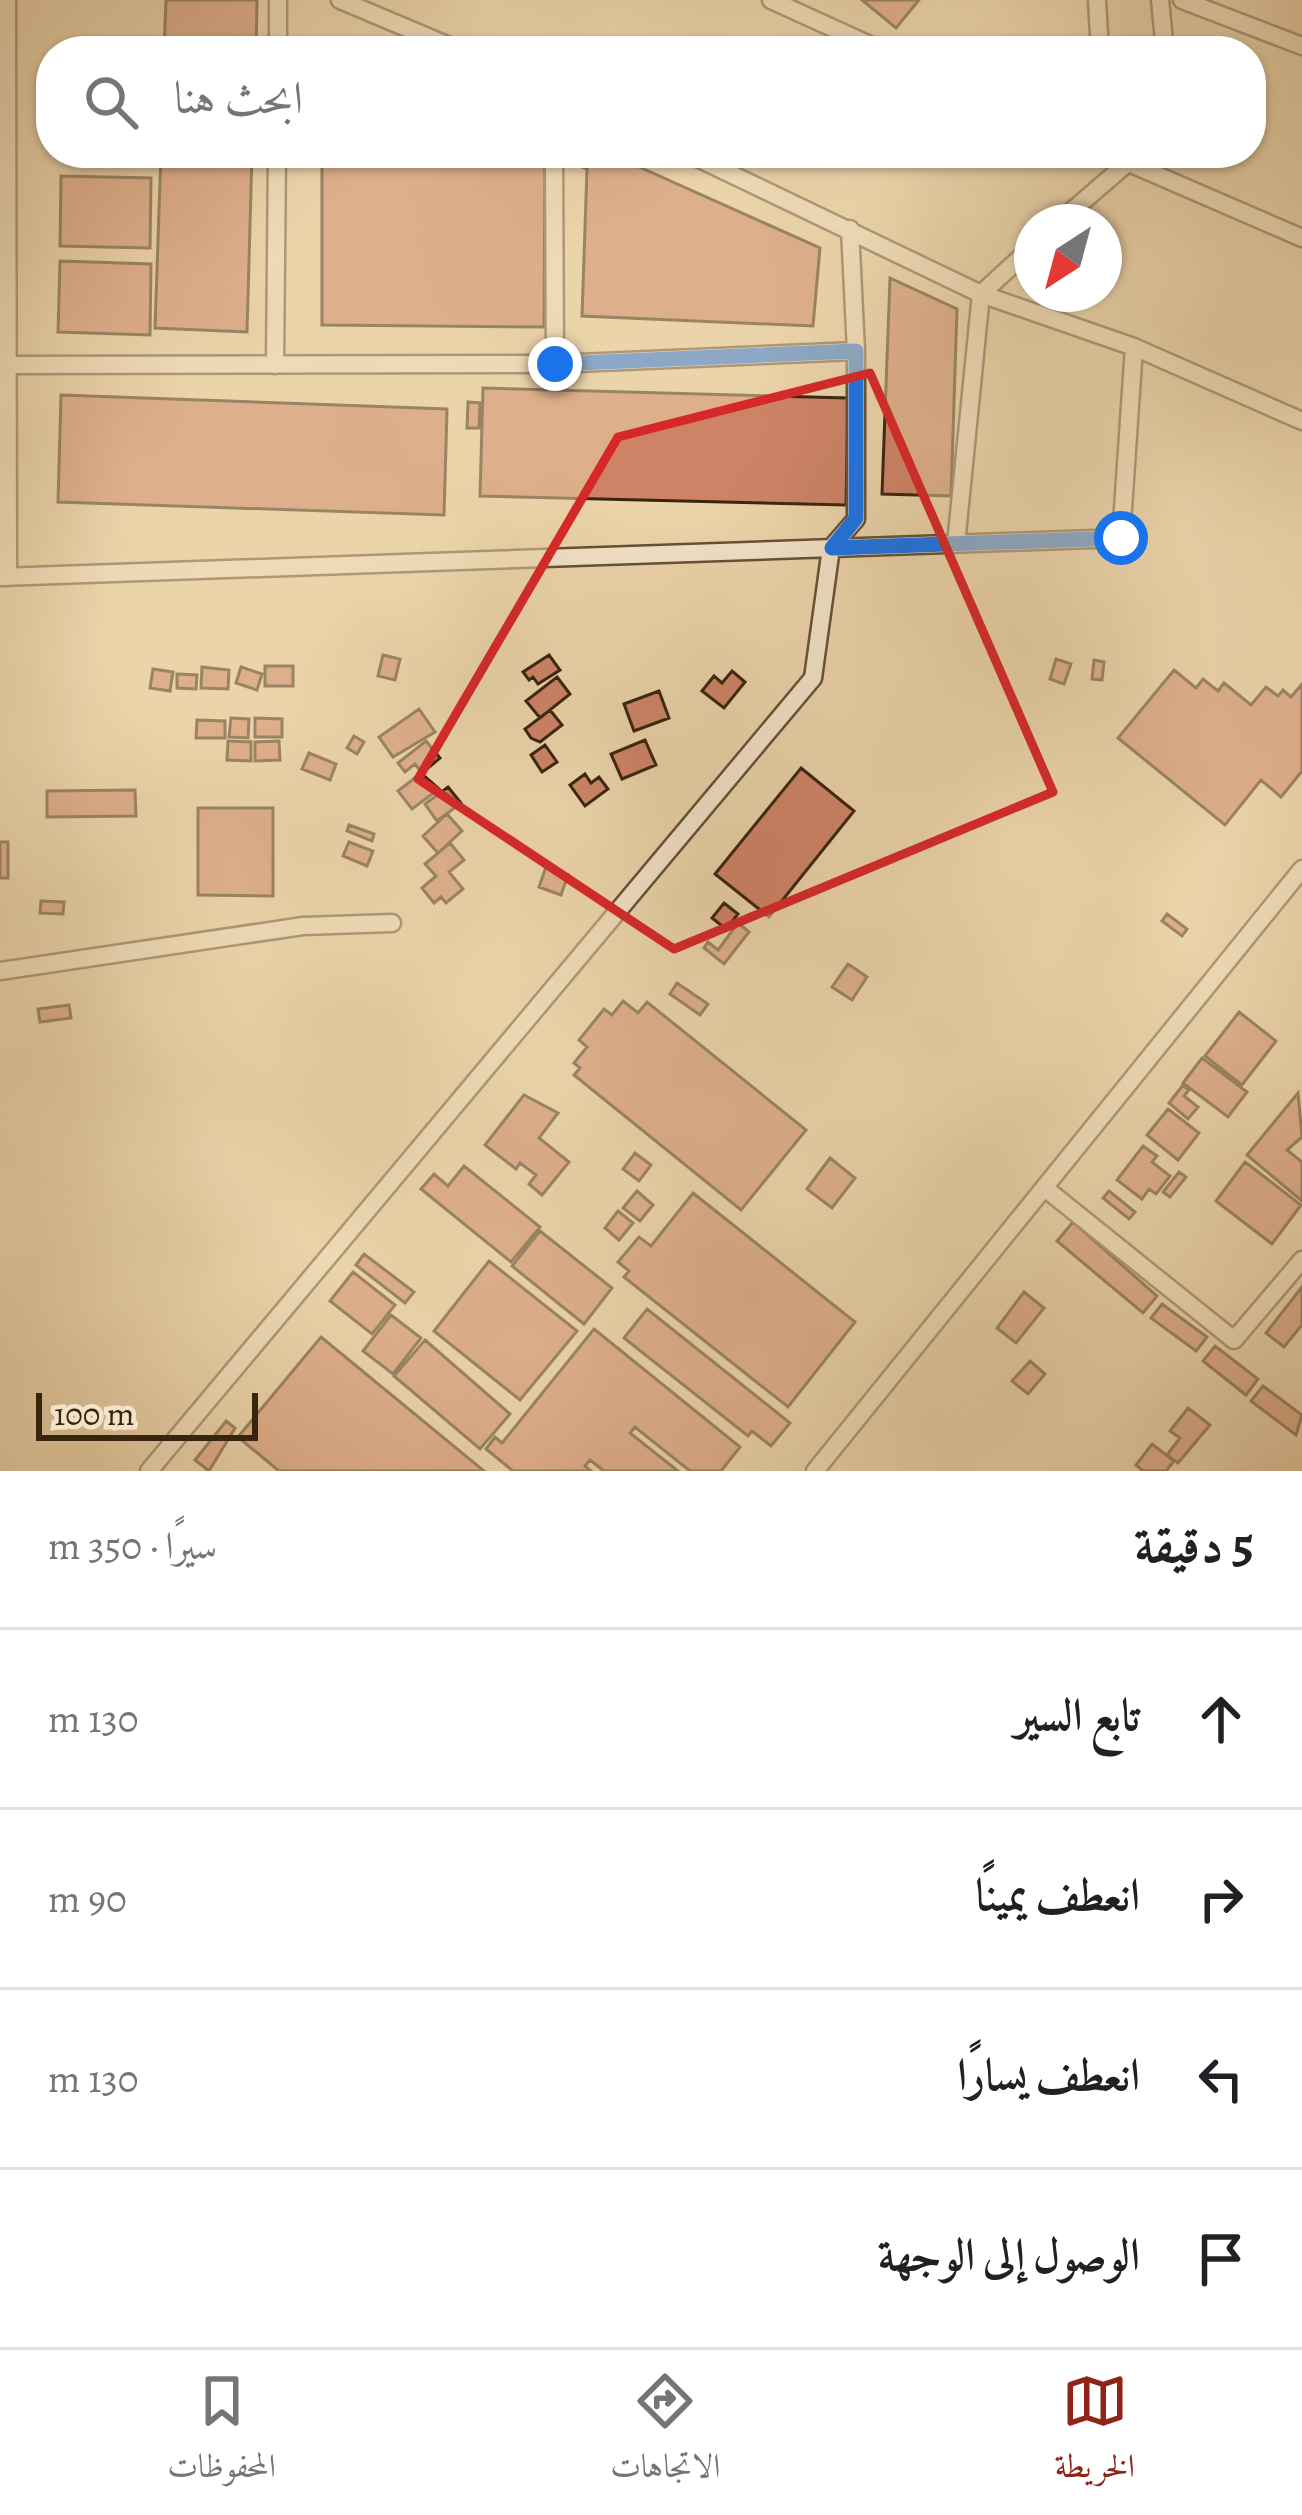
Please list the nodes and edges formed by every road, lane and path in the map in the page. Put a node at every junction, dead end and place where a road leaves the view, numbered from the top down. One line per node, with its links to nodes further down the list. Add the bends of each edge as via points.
1 (7, 0): 14 (street)
2 (278, 0): 8 (street)
3 (340, 0): 9 (street)
4 (771, 0): 10 (street)
5 (1097, 0): 11 (street)
6 (1160, 0): 12 (street)
7 (1182, 0): 13 (street)
8 (278, 36)
9 (425, 36)
10 (850, 36)
11 (1099, 36)
12 (1164, 36)
13 (1302, 46)
14 (4, 128): 22 (street)
15 (277, 168): 30 (street)
16 (554, 168): 28 (street)
17 (719, 168): 21 (street)
18 (1115, 168): 20 (street)
19 (1153, 168): 23 (street)
20 (1078, 204)
21 (850, 230): 25 (street); 27 (street)
22 (3, 231): 29 (street)
23 (1302, 238)
24 (1014, 264): 25 (street)
25 (982, 294): 26 (street); 33 (street)
26 (1133, 346): 32 (street); 33 (street, via 1121,538)
27 (856, 351): 28 (street); 34 (street, via 856,518)
28 (555, 364): 30 (street)
29 (8, 365): 30 (street); 31 (street)
30 (275, 365)
31 (4, 418): 35 (street)
32 (1302, 421)
33 (956, 544): 34 (street)
34 (832, 548): 35 (street); 41 (street, via 814,678)
35 (4, 577)
36 (1302, 869): 39 (street)
37 (392, 923): 38 (street, via 303,926)
38 (0, 971)
39 (1046, 1189): 40 (street, via 1234,1340); 42 (street)
40 (1302, 1261)
41 (149, 1471)
42 (814, 1471)

